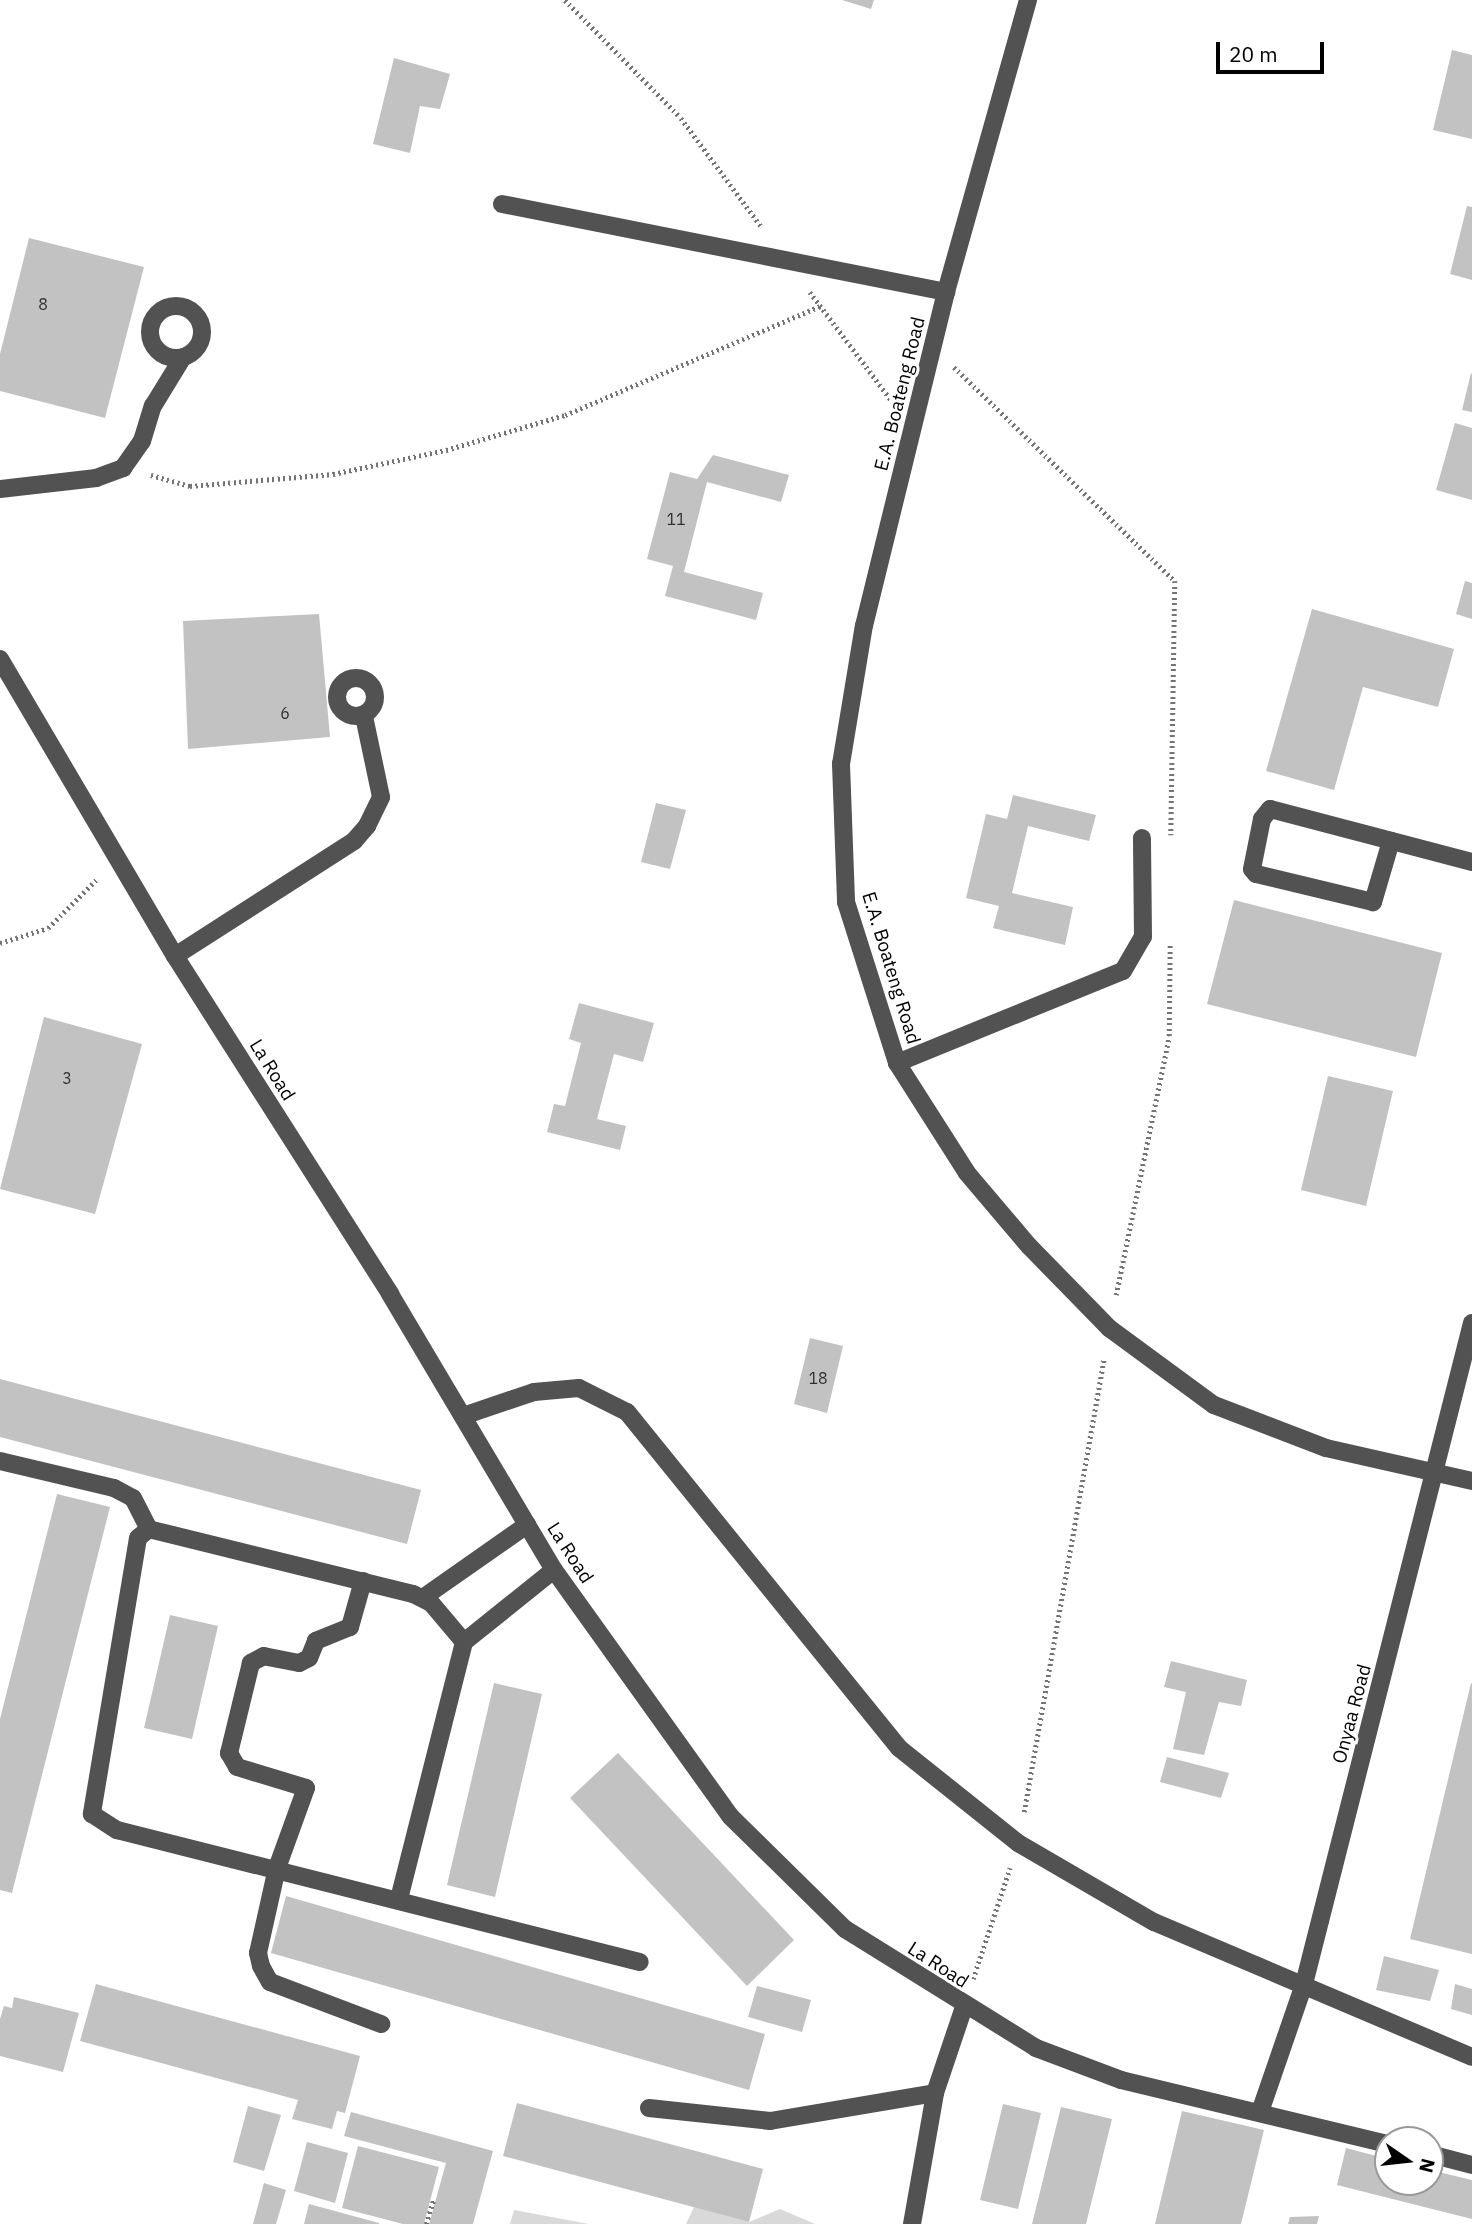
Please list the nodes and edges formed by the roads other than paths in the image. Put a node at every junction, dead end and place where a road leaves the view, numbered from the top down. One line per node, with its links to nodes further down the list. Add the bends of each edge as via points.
1 (1028, 0): 3 (street, E.A. Boateng Road)
2 (502, 204): 3 (street)
3 (946, 292): 12 (street, E.A. Boateng Road, via 864,625 841,764 846,902)
4 (183, 357): 5 (street, via 153,406 142,441 123,468 96,478)
5 (0, 489)
6 (0, 659): 11 (street, La Road)
7 (364, 716): 11 (street, via 380,797 367,826 354,841)
8 (1142, 838): 12 (street, via 1143,937 1123,971)
9 (1391, 841): 9 (street, via 1270,809 1262,819 1252,869 1256,874 1373,902); 10 (street)
10 (1472, 862)
11 (175, 956): 14 (street, La Road)
12 (897, 1063): 16 (street, E.A. Boateng Road, via 967,1173 1029,1246 1109,1328 1214,1405 1326,1448)
13 (1472, 1324): 16 (street, Onyaa Road)
14 (463, 1416): 18 (street, La Road); 27 (street, via 534,1392 579,1388 627,1412 899,1748 1018,1843 1154,1922 1250,1966)
15 (0, 1461): 19 (street, via 114,1488 133,1498)
16 (1437, 1471): 17 (street, E.A. Boateng Road); 27 (street, Onyaa Road)
17 (1472, 1481)
18 (527, 1525): 20 (street, La Road); 22 (street)
19 (149, 1529): 21 (street); 24 (street, via 138,1538 92,1814 117,1830)
20 (554, 1570): 23 (street); 28 (street, La Road, via 730,1816 845,1929)
21 (363, 1581): 22 (street); 24 (street, via 351,1627 326,1634 299,1663 264,1656 251,1663 229,1753 231,1762 303,1783 307,1793)
22 (424, 1597): 23 (street)
23 (464, 1642): 25 (street)
24 (277, 1868): 25 (street); 29 (street, via 258,1953 270,1982)
25 (399, 1899): 26 (street)
26 (640, 1962)
27 (1304, 1984): 30 (street); 33 (street, Onyaa Road)
28 (964, 2007): 31 (street); 33 (street, La Road, via 1036,2048 1121,2080)
29 (381, 2024)
30 (1472, 2057)
31 (935, 2093): 32 (street, via 770,2121); 37 (street)
32 (649, 2108)
33 (1260, 2112): 34 (street, La Road)
34 (1374, 2140)
35 (1444, 2158): 36 (street)
36 (1472, 2165)
37 (912, 2224)

